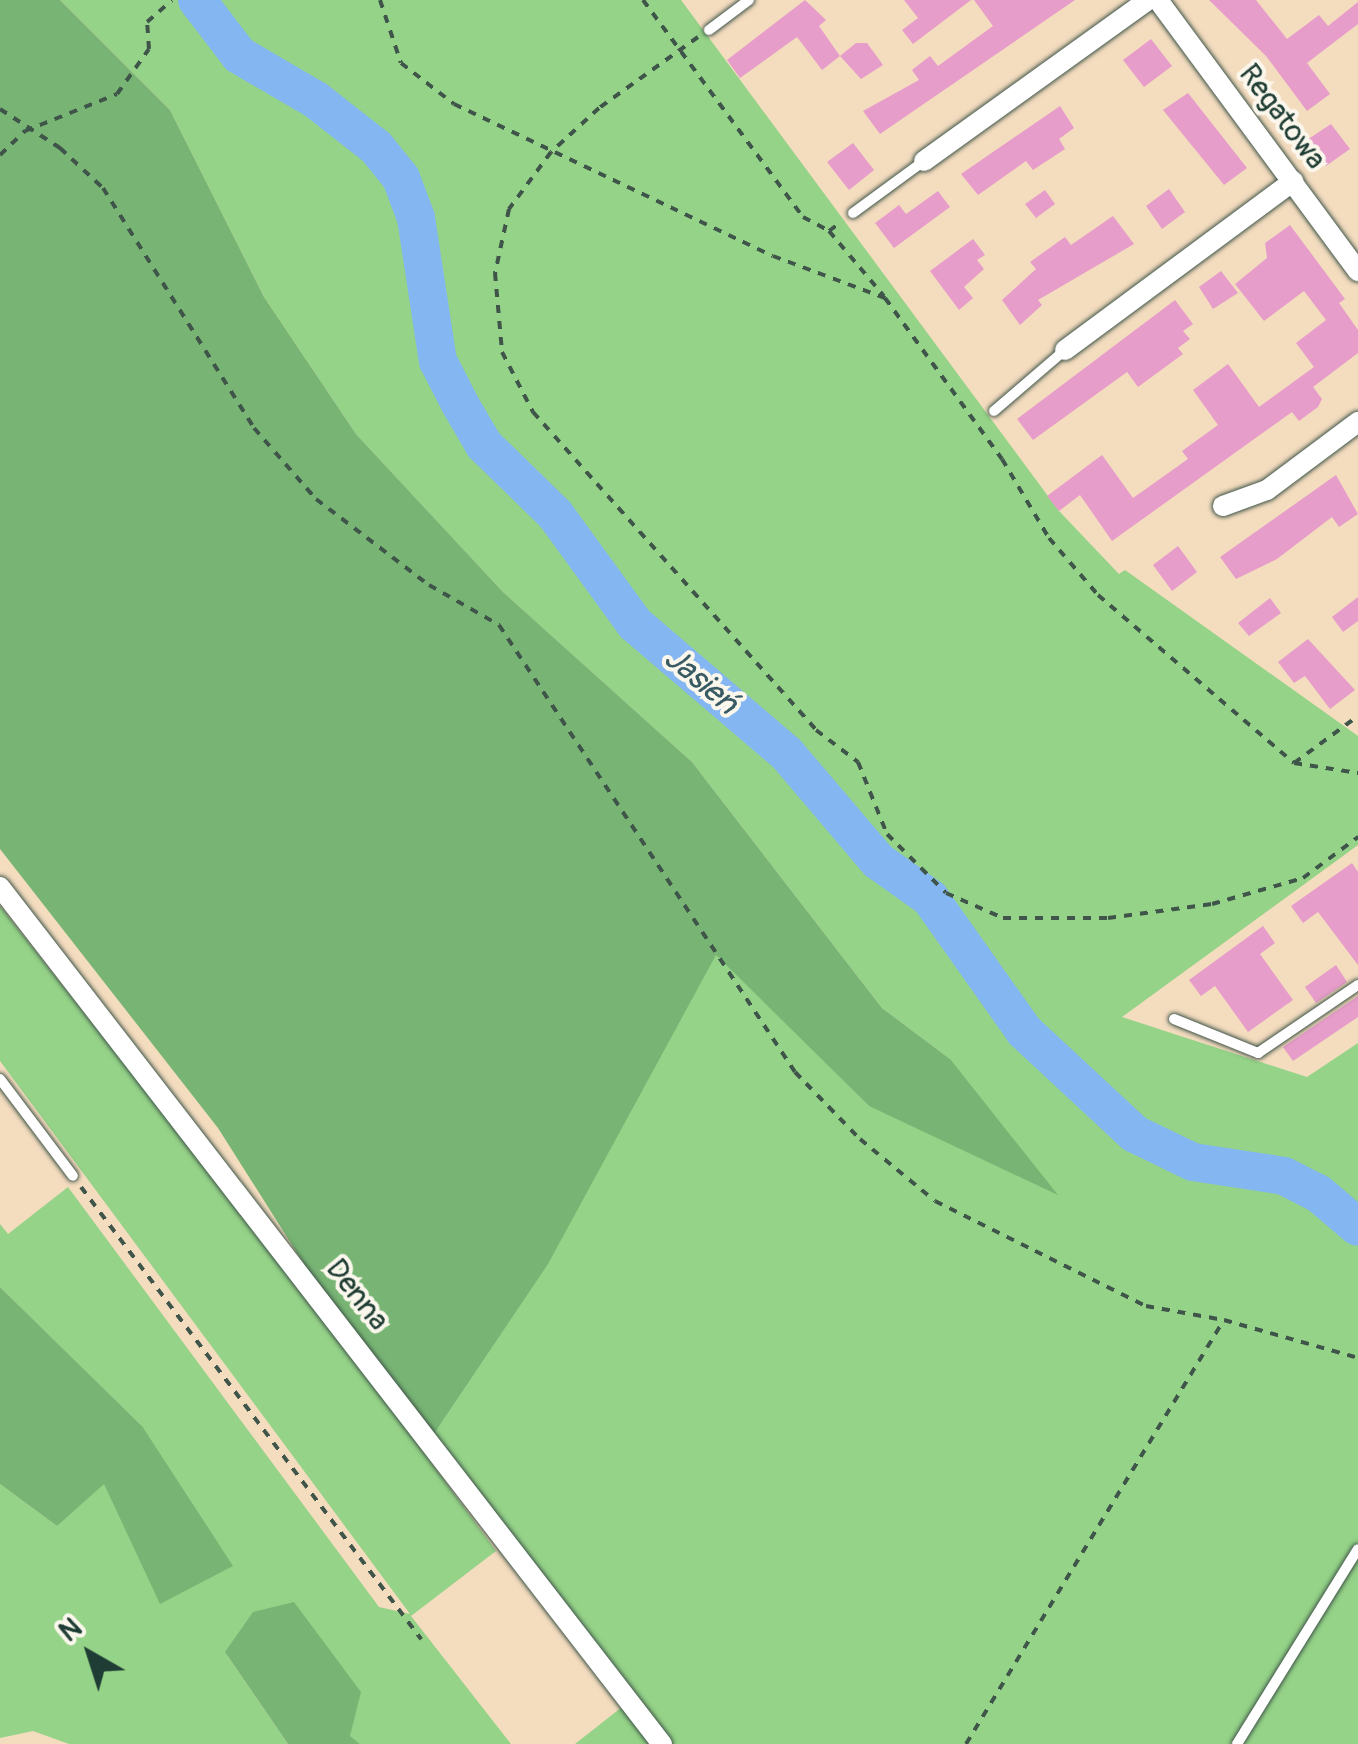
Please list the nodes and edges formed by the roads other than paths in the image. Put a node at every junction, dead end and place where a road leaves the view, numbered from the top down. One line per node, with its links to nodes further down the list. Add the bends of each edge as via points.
1 (749, 0): 4 (lane)
2 (1148, 0): 5 (street)
3 (1158, 0): 6 (street, Regatowa)
4 (708, 30)
5 (924, 161): 7 (lane)
6 (1292, 181): 8 (street, Regatowa); 9 (street)
7 (853, 213)
8 (1358, 271)
9 (1065, 350): 10 (lane)
10 (994, 411)
11 (1358, 422): 12 (street, via 1266,490)
12 (1223, 506)
13 (0, 887): 19 (street, Denna)
14 (1358, 985): 15 (lane, via 1258,1052)
15 (1174, 1019)
16 (0, 1079): 17 (lane)
17 (73, 1176)
18 (1358, 1550): 20 (lane)
19 (662, 1744)
20 (1236, 1744)

